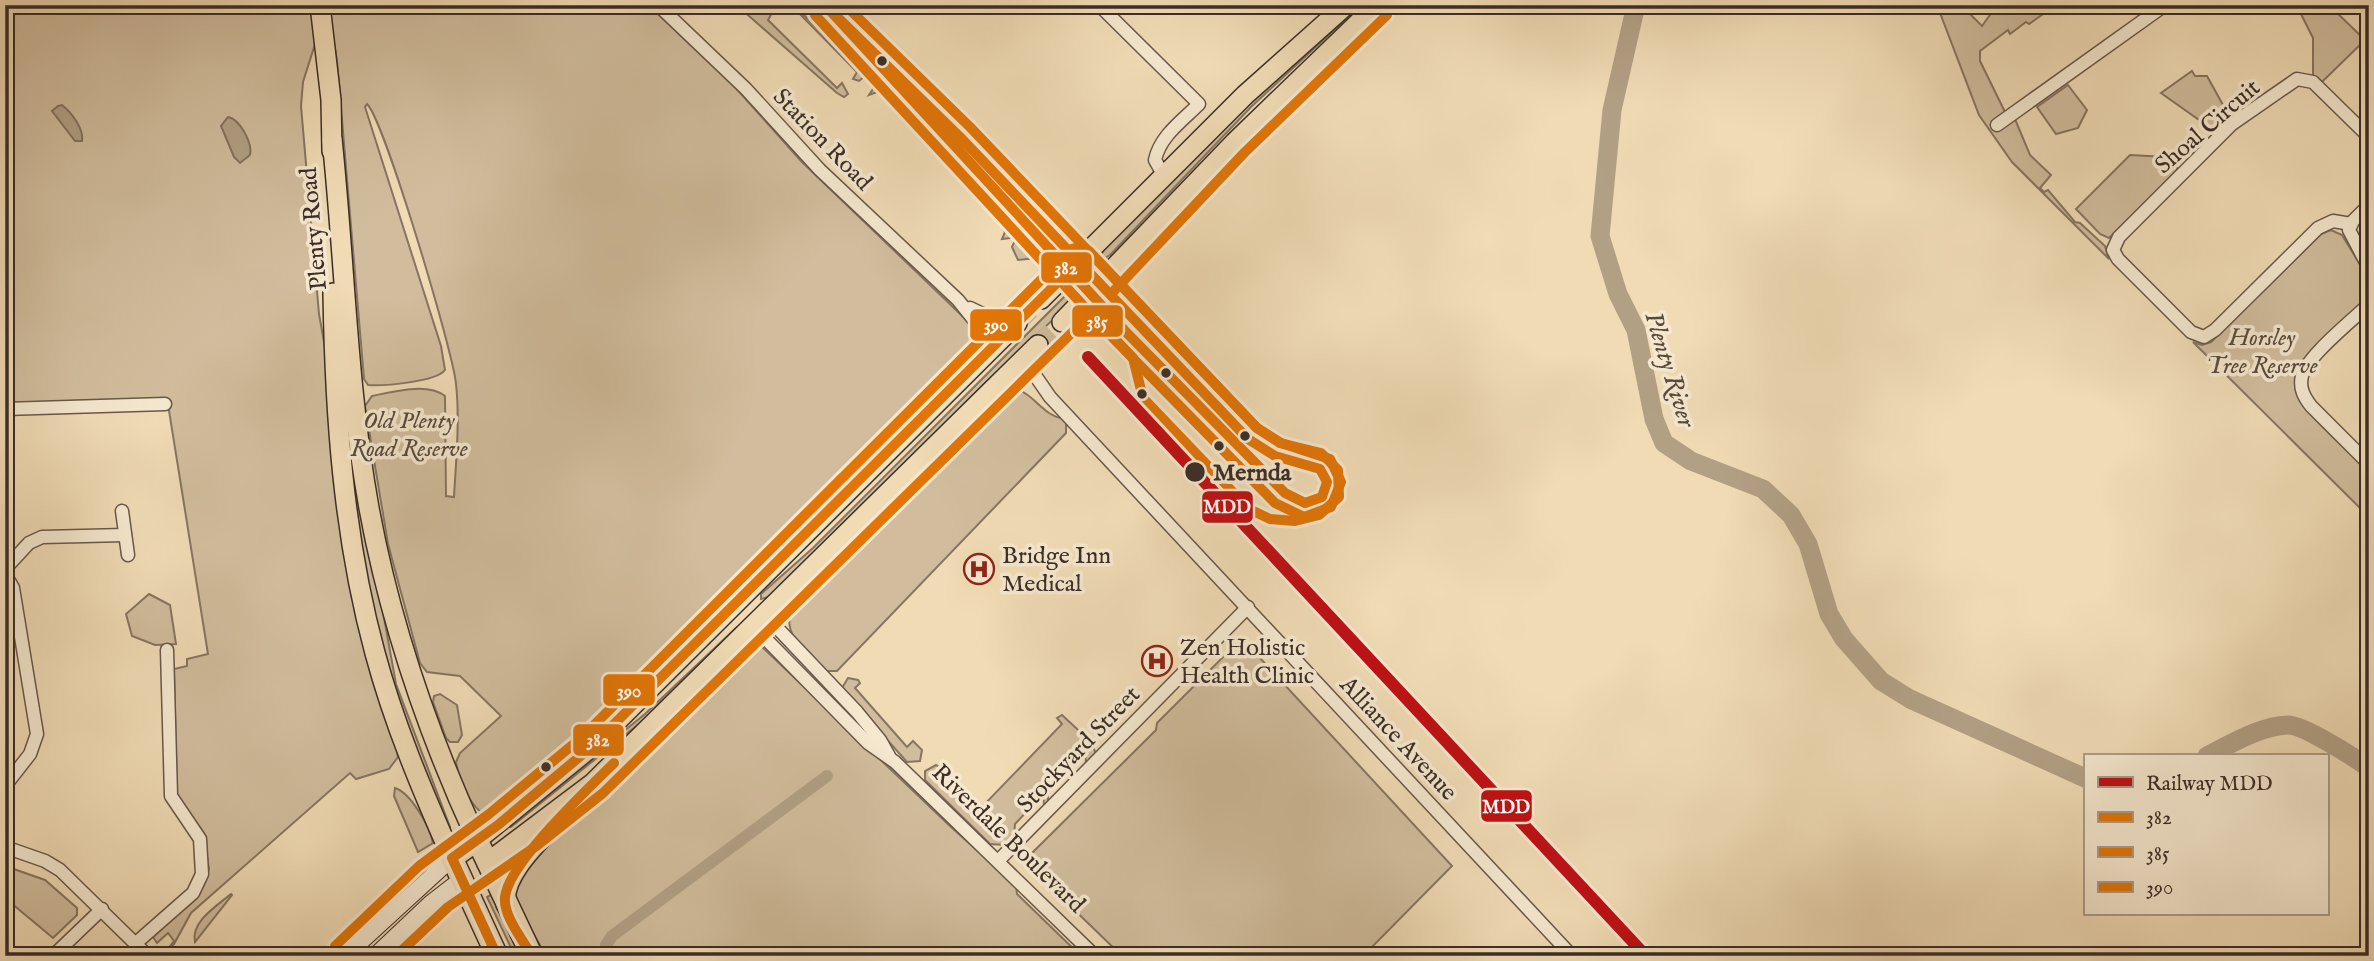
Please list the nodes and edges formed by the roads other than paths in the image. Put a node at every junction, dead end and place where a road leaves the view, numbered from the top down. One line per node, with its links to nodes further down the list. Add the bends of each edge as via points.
1 (320, 5): 11 (main road, Plenty Road)
2 (658, 5): 19 (street, Station Road, via 746,89 820,170)
3 (824, 5): 15 (street, via 960,137)
4 (1099, 5): 12 (street, via 1199,104 1157,150 1155,160)
5 (1346, 5): 12 (main road, via 1245,95)
6 (1377, 5): 17 (main road, via 1235,142)
7 (2165, 5): 8 (street)
8 (2147, 10): 9 (street)
9 (1997, 125)
10 (2369, 137): 14 (street, Shoal Circuit, via 2312,82 2297,79 2226,130 2113,247 2115,256 2188,329 2204,337 2314,232 2333,221)
11 (332, 139): 43 (main road, Plenty Road, via 353,393 369,509 410,670); 45 (main road, Plenty Road, via 334,375 354,556 390,702)
12 (1164, 176): 15 (main road)
13 (2369, 205): 14 (street)
14 (2350, 227): 16 (street)
15 (1074, 266): 17 (main road); 18 (main road)
16 (2369, 268)
17 (1096, 289): 22 (main road)
18 (1041, 299)
19 (958, 300): 21 (street, Station Road, via 997,321); 24 (street, Station Road, via 987,339)
20 (2369, 304): 29 (street, via 2307,366 2301,384 2311,406)
21 (1016, 322): 24 (main road)
22 (1062, 322)
23 (1038, 345): 25 (main road); 26 (street, Alliance Avenue, via 1032,372)
24 (975, 365): 34 (main road)
25 (1005, 376): 26 (street, Alliance Avenue, via 1021,376); 36 (main road)
26 (1050, 397): 35 (street, Alliance Avenue)
27 (165, 404): 28 (street)
28 (5, 409)
29 (2369, 464)
30 (122, 511): 31 (street)
31 (125, 535): 32 (street); 33 (street, via 35,539)
32 (128, 555)
33 (7, 574): 42 (street, via 37,734 30,754)
34 (739, 601): 36 (main road, Riverdale Boulevard); 43 (main road, via 580,757)
35 (1248, 607): 46 (street, Stockyard Street); 59 (street, Alliance Avenue)
36 (759, 620): 38 (street, Riverdale Boulevard); 39 (street, Riverdale Boulevard); 41 (main road)
37 (183, 660): 51 (street, via 168,655 171,796 200,839 202,874 193,893)
38 (832, 687): 39 (street); 40 (street, Riverdale Boulevard, via 877,735)
39 (823, 697): 40 (street, Riverdale Boulevard, via 869,743)
40 (889, 756): 46 (street, Riverdale Boulevard)
41 (593, 783): 47 (main road); 49 (main road, via 520,867 507,888)
42 (5, 786)
43 (477, 840): 45 (highway); 47 (highway, Plenty Road)
44 (5, 847): 50 (street, via 53,865)
45 (452, 858): 48 (highway, Plenty Road); 54 (main road)
46 (998, 861): 58 (street, Riverdale Boulevard)
47 (487, 863): 48 (highway); 49 (highway, Plenty Road)
48 (462, 880): 55 (main road); 56 (highway, Plenty Road)
49 (506, 904): 57 (highway, Plenty Road)
50 (102, 909): 51 (street); 52 (street)
51 (136, 943): 53 (street)
52 (53, 956)
53 (148, 956)
54 (345, 956)
55 (375, 956)
56 (497, 956)
57 (532, 956)
58 (1095, 956)
59 (1572, 956)

